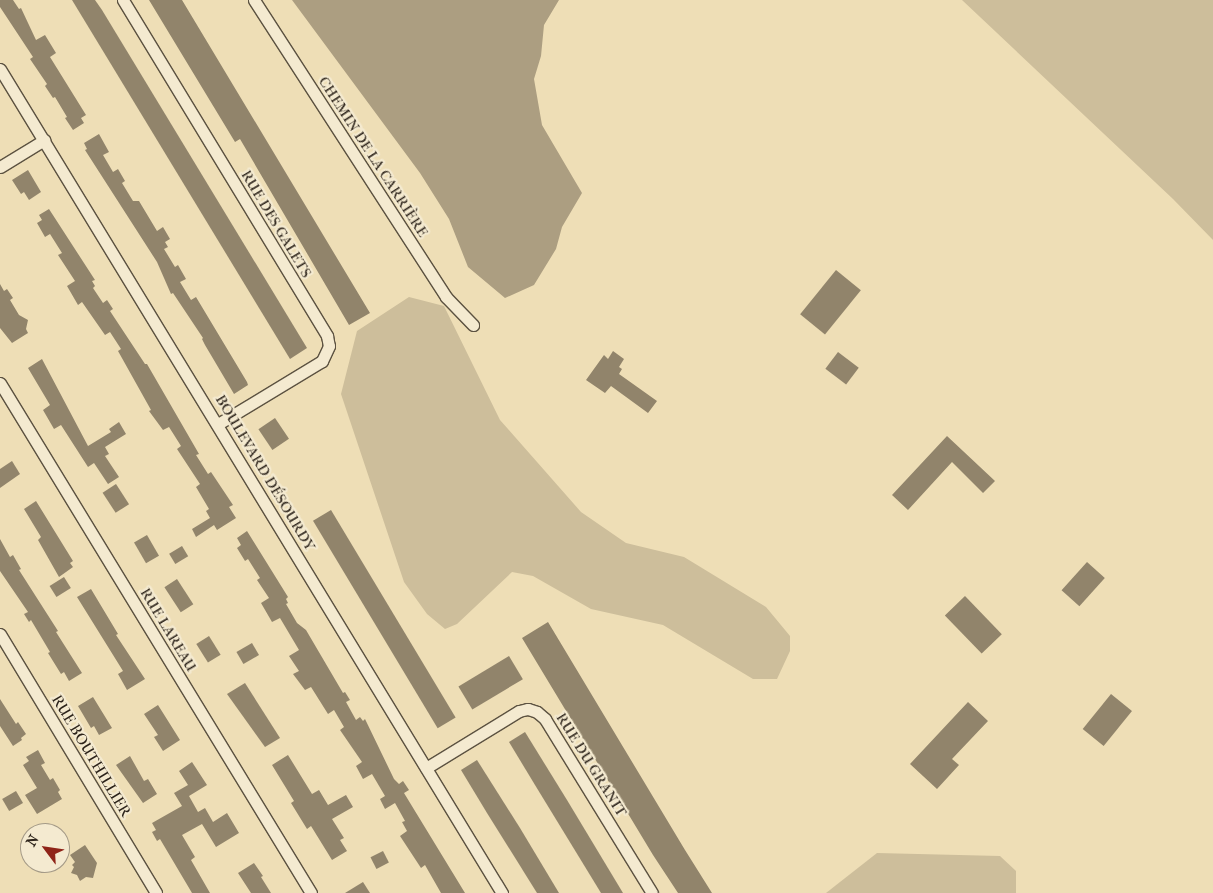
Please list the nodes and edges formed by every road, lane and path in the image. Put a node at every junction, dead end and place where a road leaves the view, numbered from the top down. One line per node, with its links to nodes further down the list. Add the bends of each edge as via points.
1 (123, 0): 8 (street, RUE DES GALETS, via 327,336 329,346 322,361)
2 (254, 0): 6 (street, CHEMIN DE LA CARRIÈRE, via 446,297)
3 (0, 69): 4 (street, BOULEVARD DÉSOURDY)
4 (44, 140): 5 (street); 8 (street, BOULEVARD DÉSOURDY)
5 (0, 167)
6 (473, 325)
7 (0, 382): 12 (street, RUE LAREAU)
8 (218, 424): 10 (street, BOULEVARD DÉSOURDY)
9 (0, 634): 11 (street, RUE BOUTHILLIER)
10 (426, 768): 13 (street, BOULEVARD DÉSOURDY); 14 (street, RUE DU GRANIT, via 519,711 537,712 545,719)
11 (156, 893)
12 (311, 893)
13 (502, 893)
14 (652, 893)

